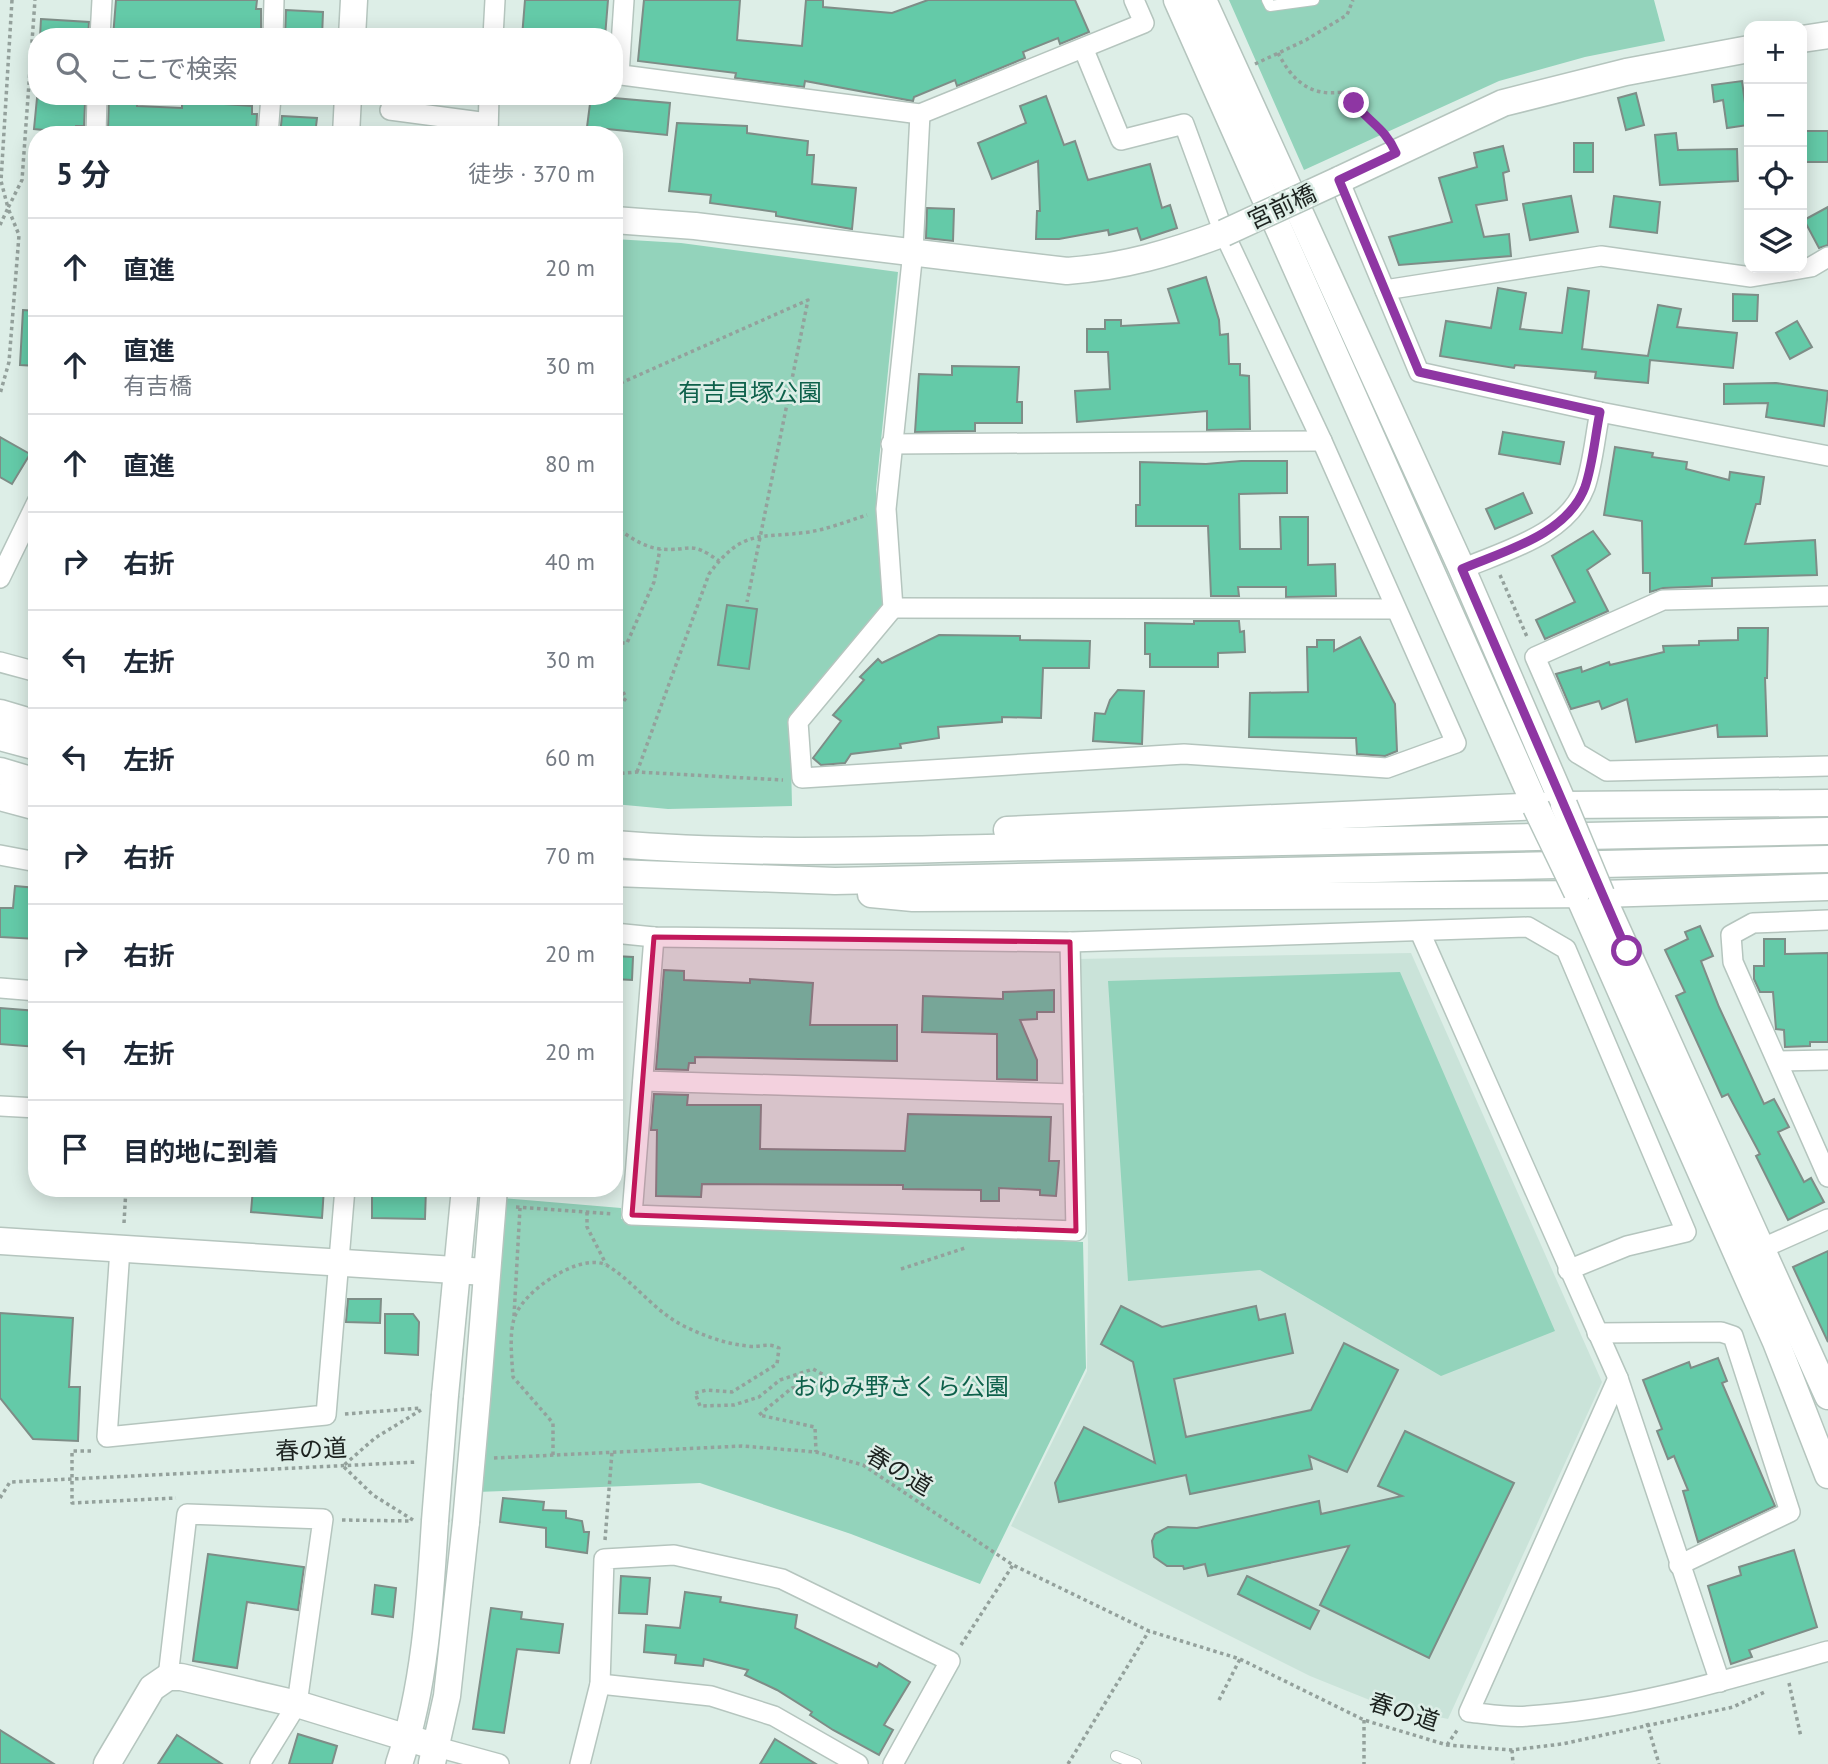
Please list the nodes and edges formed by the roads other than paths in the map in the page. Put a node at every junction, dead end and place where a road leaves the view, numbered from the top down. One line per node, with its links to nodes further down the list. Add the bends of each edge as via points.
1 (102, 0): 11 (street)
2 (274, 0): 12 (street)
3 (354, 0): 13 (street)
4 (495, 0): 14 (street)
5 (624, 0): 15 (street)
6 (1134, 0): 18 (street, via 1144,23)
7 (1177, 0): 61 (street)
8 (1203, 0): 43 (street)
9 (1267, 0): 10 (lane, via 1270,6)
10 (1314, 0)
11 (100, 28)
12 (273, 28)
13 (352, 28)
14 (493, 28)
15 (621, 28)
16 (1828, 34): 17 (street)
17 (1807, 38)
18 (1084, 50): 26 (street); 34 (street, via 1121,140 1184,124)
19 (1744, 50): 32 (street, 宮前橋, via 1503,103)
20 (623, 75): 26 (street)
21 (97, 105): 27 (street)
22 (270, 105): 28 (street)
23 (348, 105): 29 (street)
24 (489, 105): 31 (street)
25 (390, 110): 30 (street)
26 (920, 114): 35 (street)
27 (96, 126)
28 (269, 126)
29 (346, 126)
30 (473, 126)
31 (488, 126)
32 (1339, 180): 34 (street, 宮前橋, bridge); 37 (street)
33 (623, 221): 35 (street, 宮前橋)
34 (1224, 233): 35 (street, 宮前橋, via 1153,259 1102,269 1025,268); 39 (street)
35 (914, 251): 40 (street)
36 (1828, 257): 37 (street, via 1811,267 1752,277 1601,256)
37 (1385, 290): 38 (street, via 1419,372)
38 (1600, 412): 41 (street); 43 (street, via 1585,486 1577,503 1548,531)
39 (1322, 441): 40 (street); 47 (street)
40 (891, 444): 46 (street, via 886,509)
41 (1828, 456)
42 (28, 533): 44 (street)
43 (1462, 569): 60 (street)
44 (0, 578)
45 (1828, 596): 54 (street, via 1663,600 1535,657 1577,753 1607,771)
46 (893, 608): 47 (street); 47 (street, via 798,722 803,778 1184,754 1387,768 1456,743)
47 (1395, 609)
48 (0, 662): 49 (street)
49 (28, 670)
50 (0, 713): 51 (street)
51 (28, 721)
52 (0, 737): 53 (street)
53 (28, 745)
54 (1828, 766)
55 (0, 771): 56 (street)
56 (28, 779)
57 (0, 797): 59 (street)
58 (1828, 803): 60 (street)
59 (28, 805)
60 (1564, 805): 61 (street); 71 (street, bridge)
61 (1536, 807): 64 (street, via 988,831); 71 (street, bridge)
62 (1828, 831): 64 (street)
63 (623, 844): 64 (street)
64 (874, 849)
65 (0, 855): 67 (street)
66 (1828, 859): 69 (street)
67 (28, 860)
68 (623, 873): 69 (street)
69 (835, 881): 71 (street, via 868,894 913,898)
70 (1828, 887): 71 (street)
71 (1589, 893): 92 (street); 100 (street)
72 (1828, 920): 80 (street, via 1753,923 1731,935 1733,962)
73 (1420, 932): 76 (street); 95 (street); 95 (street, via 1528,927 1566,949 1572,962 1686,1232 1628,1246)
74 (623, 934): 75 (street)
75 (654, 937): 76 (street); 81 (street)
76 (1070, 942): 82 (street)
77 (0, 988): 78 (street)
78 (28, 990)
79 (1828, 1060): 80 (street)
80 (1779, 1061): 85 (street)
81 (643, 1082): 82 (street); 82 (street, via 632,1215 1076,1231)
82 (1073, 1094)
83 (0, 1106): 84 (street)
84 (28, 1108)
85 (1828, 1177)
86 (344, 1197): 93 (street)
87 (464, 1197): 94 (street)
88 (493, 1197): 96 (street)
89 (1828, 1219): 92 (street)
90 (122, 1236): 91 (street); 93 (street); 93 (street, via 107,1437 326,1415)
91 (0, 1241)
92 (1763, 1248): 99 (street)
93 (340, 1264): 94 (street)
94 (456, 1270): 96 (street); 107 (street, bridge, via 430,1599)
95 (1569, 1270): 97 (street)
96 (486, 1272): 108 (street, bridge, via 466,1522 447,1696)
97 (1597, 1333): 98 (street); 101 (street, via 1721,1332 1732,1336 1790,1511)
98 (1618, 1378): 101 (street); 104 (street, via 1469,1712 1525,1717 1610,1707)
99 (1828, 1396)
100 (1828, 1475)
101 (1679, 1565): 104 (street)
102 (1828, 1651): 104 (street)
103 (168, 1677): 106 (street); 106 (street, via 187,1514 323,1519); 110 (street, via 152,1688)
104 (1720, 1682)
105 (600, 1684): 114 (street); 115 (street, via 711,1696 774,1716); 116 (street, via 604,1559 674,1555 782,1579 950,1661)
106 (297, 1704): 107 (street); 111 (street)
107 (408, 1737): 108 (street); 112 (street)
108 (434, 1755): 113 (street)
109 (1116, 1756): 117 (lane)
110 (107, 1764)
111 (260, 1764)
112 (399, 1764)
113 (499, 1764)
114 (580, 1764)
115 (858, 1764)
116 (893, 1764)
117 (1136, 1764)

